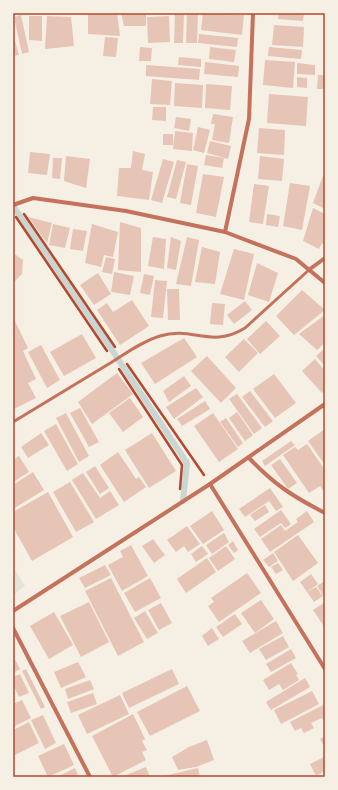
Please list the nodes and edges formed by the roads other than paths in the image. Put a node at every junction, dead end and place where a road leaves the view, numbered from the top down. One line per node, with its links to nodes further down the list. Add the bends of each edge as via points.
1 (253, 13): 3 (street, via 249,119)
2 (15, 204): 3 (street, via 33,198 119,210)
3 (225, 232): 5 (street, via 296,259)
4 (325, 258): 5 (street)
5 (310, 269): 6 (street); 8 (lane, via 251,323 235,334 224,338 189,334 162,336 143,342)
6 (325, 283)
7 (325, 404): 9 (street)
8 (13, 422)
9 (249, 458): 10 (street); 11 (street, via 269,479 293,497)
10 (210, 484): 12 (street); 14 (street)
11 (325, 513)
12 (13, 611)
13 (13, 628): 15 (street)
14 (325, 669)
15 (90, 777)

